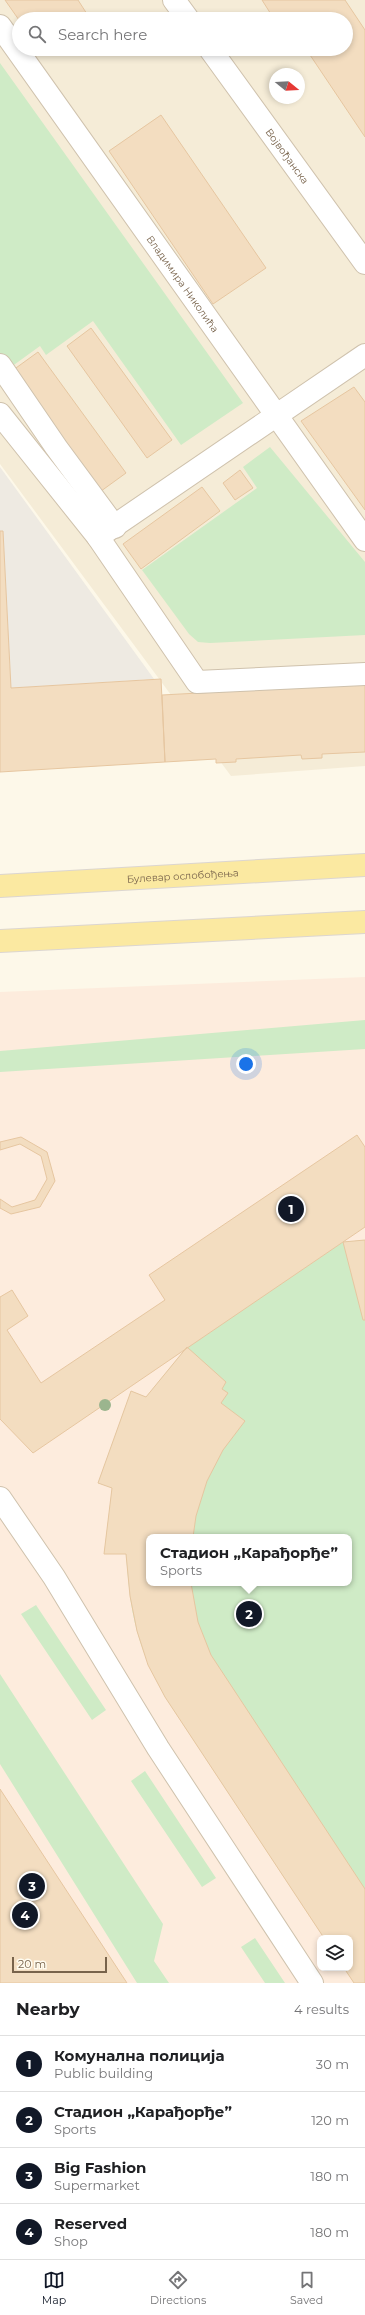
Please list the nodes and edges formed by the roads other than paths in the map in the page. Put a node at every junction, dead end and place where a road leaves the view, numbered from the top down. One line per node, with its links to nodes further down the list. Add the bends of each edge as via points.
1 (174, 0): 2 (street)
2 (183, 12)
3 (0, 26): 4 (street, Владимира Николића)
4 (12, 43)
5 (21, 56): 11 (street, Владимира Николића)
6 (215, 56): 7 (street, Војвођанска)
7 (365, 263)
8 (365, 355): 11 (street)
9 (0, 365): 12 (street, via 56,447)
10 (0, 414): 12 (street)
11 (276, 416): 12 (street); 13 (street, Владимира Николића)
12 (106, 532): 14 (street, via 197,682)
13 (365, 540)
14 (365, 674)
15 (365, 865): 16 (main road, Булевар ослобођења)
16 (0, 886)
17 (365, 922): 18 (main road)
18 (0, 941)
19 (0, 1498): 20 (street, via 54,1577 158,1748)
20 (312, 1983)

